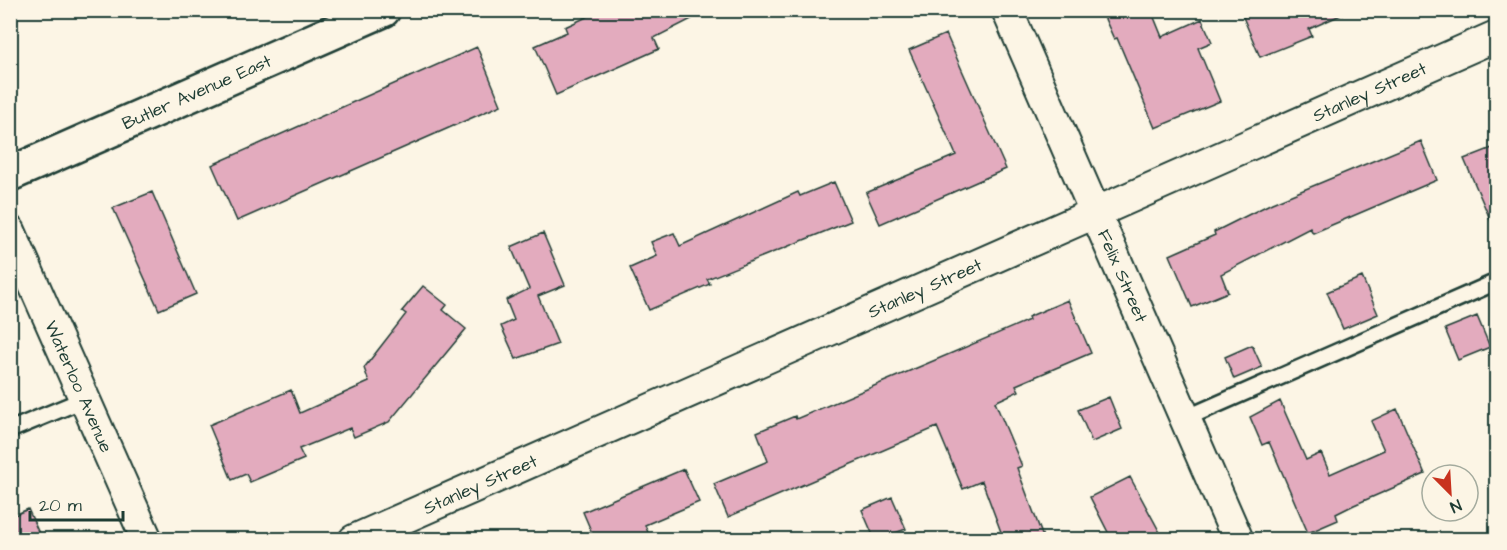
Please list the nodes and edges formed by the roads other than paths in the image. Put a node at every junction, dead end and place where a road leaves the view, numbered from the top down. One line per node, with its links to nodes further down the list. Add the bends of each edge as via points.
1 (383, 10): 4 (street, Butler Avenue East)
2 (1007, 10): 5 (street, Felix Street)
3 (1497, 36): 5 (street, Stanley Street)
4 (10, 174)
5 (1094, 214): 9 (street, Felix Street); 12 (street, Stanley Street)
6 (10, 231): 8 (street, Waterloo Avenue)
7 (1497, 282): 9 (lane)
8 (85, 399): 10 (lane); 11 (street, Waterloo Avenue)
9 (1185, 419): 13 (street, Felix Street)
10 (10, 430)
11 (147, 540)
12 (354, 540)
13 (1238, 540)

